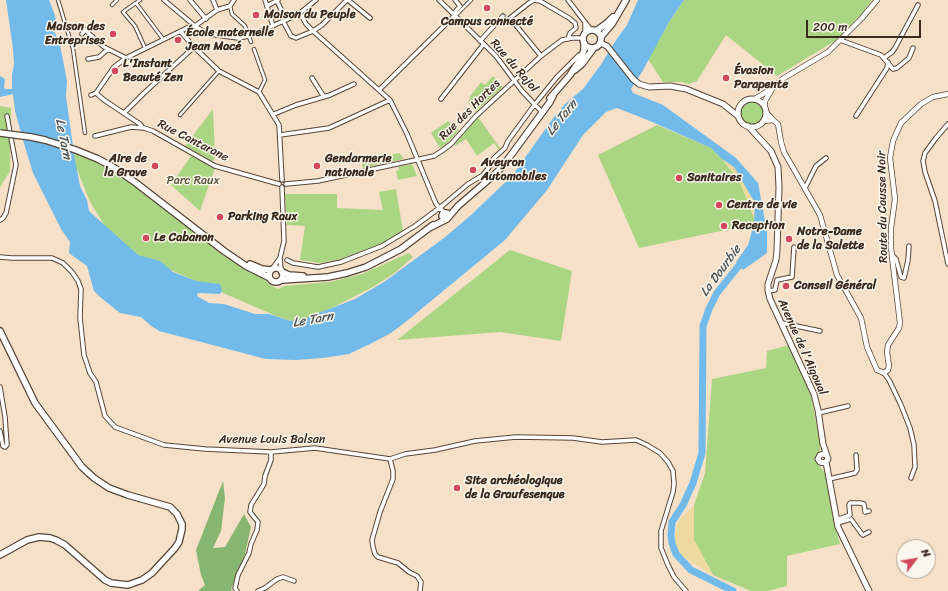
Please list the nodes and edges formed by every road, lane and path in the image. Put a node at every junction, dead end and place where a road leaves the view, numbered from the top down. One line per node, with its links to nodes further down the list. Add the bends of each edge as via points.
1 (58, 0): 95 (street, via 73,49)
2 (117, 0): 19 (street)
3 (140, 0): 18 (street)
4 (164, 0): 31 (street)
5 (213, 0): 23 (street)
6 (234, 0): 21 (street)
7 (265, 0): 22 (street)
8 (278, 0): 22 (street); 29 (street)
9 (316, 0): 24 (street)
10 (347, 0): 28 (street); 34 (street, via 331,18)
11 (439, 0): 25 (street, Rue du Rajol)
12 (455, 0): 25 (street, via 460,6 455,12)
13 (471, 0): 25 (street)
14 (568, 0): 30 (street)
15 (625, 0): 33 (main road, via 610,20); 41 (main road)
16 (877, 0): 42 (street)
17 (192, 1): 27 (street)
18 (136, 3): 39 (street); 48 (street, via 123,12 134,26)
19 (112, 5)
20 (918, 5): 56 (street, via 895,48)
21 (230, 6): 23 (street); 37 (street, via 232,14 245,26)
22 (267, 6): 32 (street)
23 (217, 10): 27 (street)
24 (300, 13): 29 (street); 34 (street)
25 (456, 16): 44 (street, Rue du Rajol); 65 (street)
26 (503, 16): 44 (street)
27 (206, 18): 31 (street)
28 (370, 18)
29 (285, 20): 32 (street); 34 (street, via 293,38)
30 (585, 22): 33 (street); 38 (street)
31 (194, 25): 35 (street); 37 (street, via 216,35 238,38)
32 (273, 26): 37 (street)
33 (594, 30): 38 (main road); 41 (main road)
34 (313, 31): 65 (street)
35 (181, 32): 39 (street); 47 (street)
36 (82, 34): 50 (street, via 85,30)
37 (249, 36): 43 (street)
38 (584, 36): 40 (street); 46 (main road)
39 (163, 39): 48 (street)
40 (568, 39): 53 (street, Rue des Hortes, via 562,40); 53 (street, via 576,28 570,18 540,1 534,0 529,3 510,18)
41 (601, 40): 52 (main road); 76 (main road, via 639,84 650,87 676,87)
42 (840, 40): 56 (street); 64 (street, via 824,56 784,78)
43 (251, 42)
44 (480, 42): 45 (street, Rue du Rajol)
45 (483, 45): 62 (street, Rue du Rajol, via 496,56); 72 (street)
46 (584, 45): 52 (main road); 60 (main road, via 583,54)
47 (194, 47): 59 (street); 81 (street)
48 (145, 48): 55 (street)
49 (914, 48): 58 (street, via 909,58 895,69)
50 (108, 49): 55 (street); 57 (street, via 99,57)
51 (254, 49): 66 (street, via 266,80)
52 (593, 49): 60 (main road)
53 (541, 56): 62 (street, Rue des Hortes)
54 (579, 56): 75 (street, via 557,77)
55 (126, 58): 67 (street, via 114,67)
56 (884, 58): 58 (street)
57 (88, 60)
58 (888, 62): 86 (street, via 887,68)
59 (219, 71): 66 (street); 84 (street)
60 (570, 75): 70 (main road)
61 (312, 78): 71 (street)
62 (514, 80): 75 (street, Rue du Rajol); 100 (street, Rue des Hortes, via 447,147 434,156)
63 (354, 84): 71 (street)
64 (774, 87): 73 (street); 78 (street)
65 (379, 90): 74 (street)
66 (259, 92): 82 (street)
67 (96, 93): 69 (street); 81 (street, Rue Cantarane)
68 (948, 94): 114 (street, Route du Causse Noir, via 933,97 922,104 901,123 895,134 890,158 895,199 891,228)
69 (91, 95)
70 (552, 96): 79 (main road); 93 (main road)
71 (324, 97): 82 (street)
72 (442, 98)
73 (755, 99): 77 (main road); 78 (main road, via 761,101)
74 (390, 100): 96 (street, via 328,128); 100 (street)
75 (535, 104): 79 (street, Rue du Rajol); 102 (street)
76 (723, 104): 77 (main road); 85 (main road)
77 (741, 104): 85 (main road)
78 (764, 106): 80 (main road)
79 (541, 111): 93 (main road)
80 (766, 112): 87 (street); 88 (main road)
81 (124, 113): 92 (street, Rue Cantarane)
82 (274, 114): 96 (street)
83 (7, 116): 111 (street, via 16,165 6,213)
84 (180, 116)
85 (738, 116): 90 (main road)
86 (856, 116)
87 (773, 120): 88 (street); 108 (street, via 779,126 784,152)
88 (764, 121): 91 (main road)
89 (948, 124): 119 (street, via 936,138 923,161 935,201)
90 (748, 126): 91 (main road); 98 (main road, Avenue de l'Aigoual)
91 (758, 126): 98 (main road, Avenue de l'Aigoual, via 757,131)
92 (144, 128): 97 (street, Rue Cantarane, via 131,127); 107 (street, Rue Cantarane, via 216,166)
93 (529, 130): 101 (main road)
94 (0, 133): 117 (main road, bridge, via 46,140 98,159 136,183)
95 (85, 133)
96 (280, 135): 105 (street)
97 (95, 136)
98 (764, 143): 125 (main road, Avenue de l'Aigoual, via 775,159 779,175 777,254)
99 (826, 158): 108 (street, via 816,166)
100 (417, 160): 106 (street, Rue des Hortes, via 318,181); 109 (street)
101 (506, 160): 103 (main road); 104 (main road)
102 (490, 166): 103 (street); 109 (street, via 483,175)
103 (496, 170): 104 (main road)
104 (488, 179): 110 (main road)
105 (282, 180): 106 (street); 107 (street, via 279,182)
106 (286, 184): 107 (street)
107 (281, 185): 116 (street, via 284,241)
108 (805, 188): 129 (street, via 820,215 837,275 861,318 869,353 877,370)
109 (439, 208): 110 (street); 118 (street, via 382,246 341,262 318,267)
110 (445, 216): 123 (main road, via 401,249 370,265 347,273)
111 (0, 220)
112 (794, 246): 125 (street, via 792,277 777,280 774,290)
113 (909, 246): 114 (street, via 904,278 901,277 896,259)
114 (892, 255): 129 (street, Route du Causse Noir, via 900,328 888,345 889,366)
115 (0, 257): 134 (street, Avenue Louis Balsan, via 52,258 63,263 78,281 81,289 80,318 84,355 96,382 106,416 115,427 164,445)
116 (280, 258): 120 (street); 121 (street)
117 (240, 260): 120 (main road, via 262,269); 122 (main road, via 246,266)
118 (287, 260)
119 (948, 264)
120 (272, 269): 121 (main road); 122 (main road)
121 (282, 271): 123 (main road, via 289,275); 124 (main road)
122 (268, 277): 124 (main road, via 273,282)
123 (311, 278): 124 (main road)
124 (282, 280)
125 (768, 291): 126 (main road, Avenue de l'Aigoual)
126 (782, 323): 127 (street); 132 (main road, Avenue de l'Aigoual, via 809,383)
127 (820, 331)
128 (0, 332): 144 (main road, via 29,392 76,460 94,478 117,492 164,504 174,510 182,524 182,536 175,548 142,580 128,585 105,580 65,545 50,538 27,540)
129 (884, 373): 139 (street, via 910,428 915,467)
130 (0, 387): 133 (street, via 5,417 5,447)
131 (848, 406): 132 (street)
132 (818, 413): 135 (main road, Avenue de l'Aigoual)
133 (0, 431)
134 (271, 452): 137 (street, Avenue Louis Balsan, via 314,448); 146 (street, via 264,484 251,505 250,512 258,522 257,530 238,575 235,588)
135 (823, 454): 138 (main road, via 828,459); 138 (main road, via 818,459)
136 (856, 454): 140 (street, via 855,473)
137 (390, 459): 148 (street, via 393,479 380,512 372,540 373,547 378,557 398,563 417,576 421,582); 149 (street, Avenue Louis Balsan, via 475,441 516,437 573,438 602,442 639,441 660,453 673,471 673,492 661,531 661,548 668,565)
138 (824, 463): 140 (main road)
139 (912, 478)
140 (829, 479): 142 (main road)
141 (868, 512): 142 (street, via 865,512 864,504 850,503 850,515)
142 (837, 521): 143 (street, via 851,519 861,534); 150 (main road)
143 (869, 532)
144 (0, 556)
145 (294, 581): 147 (street, via 283,577)
146 (237, 591)
147 (258, 591)
148 (420, 591)
149 (686, 591)
150 (869, 591)

